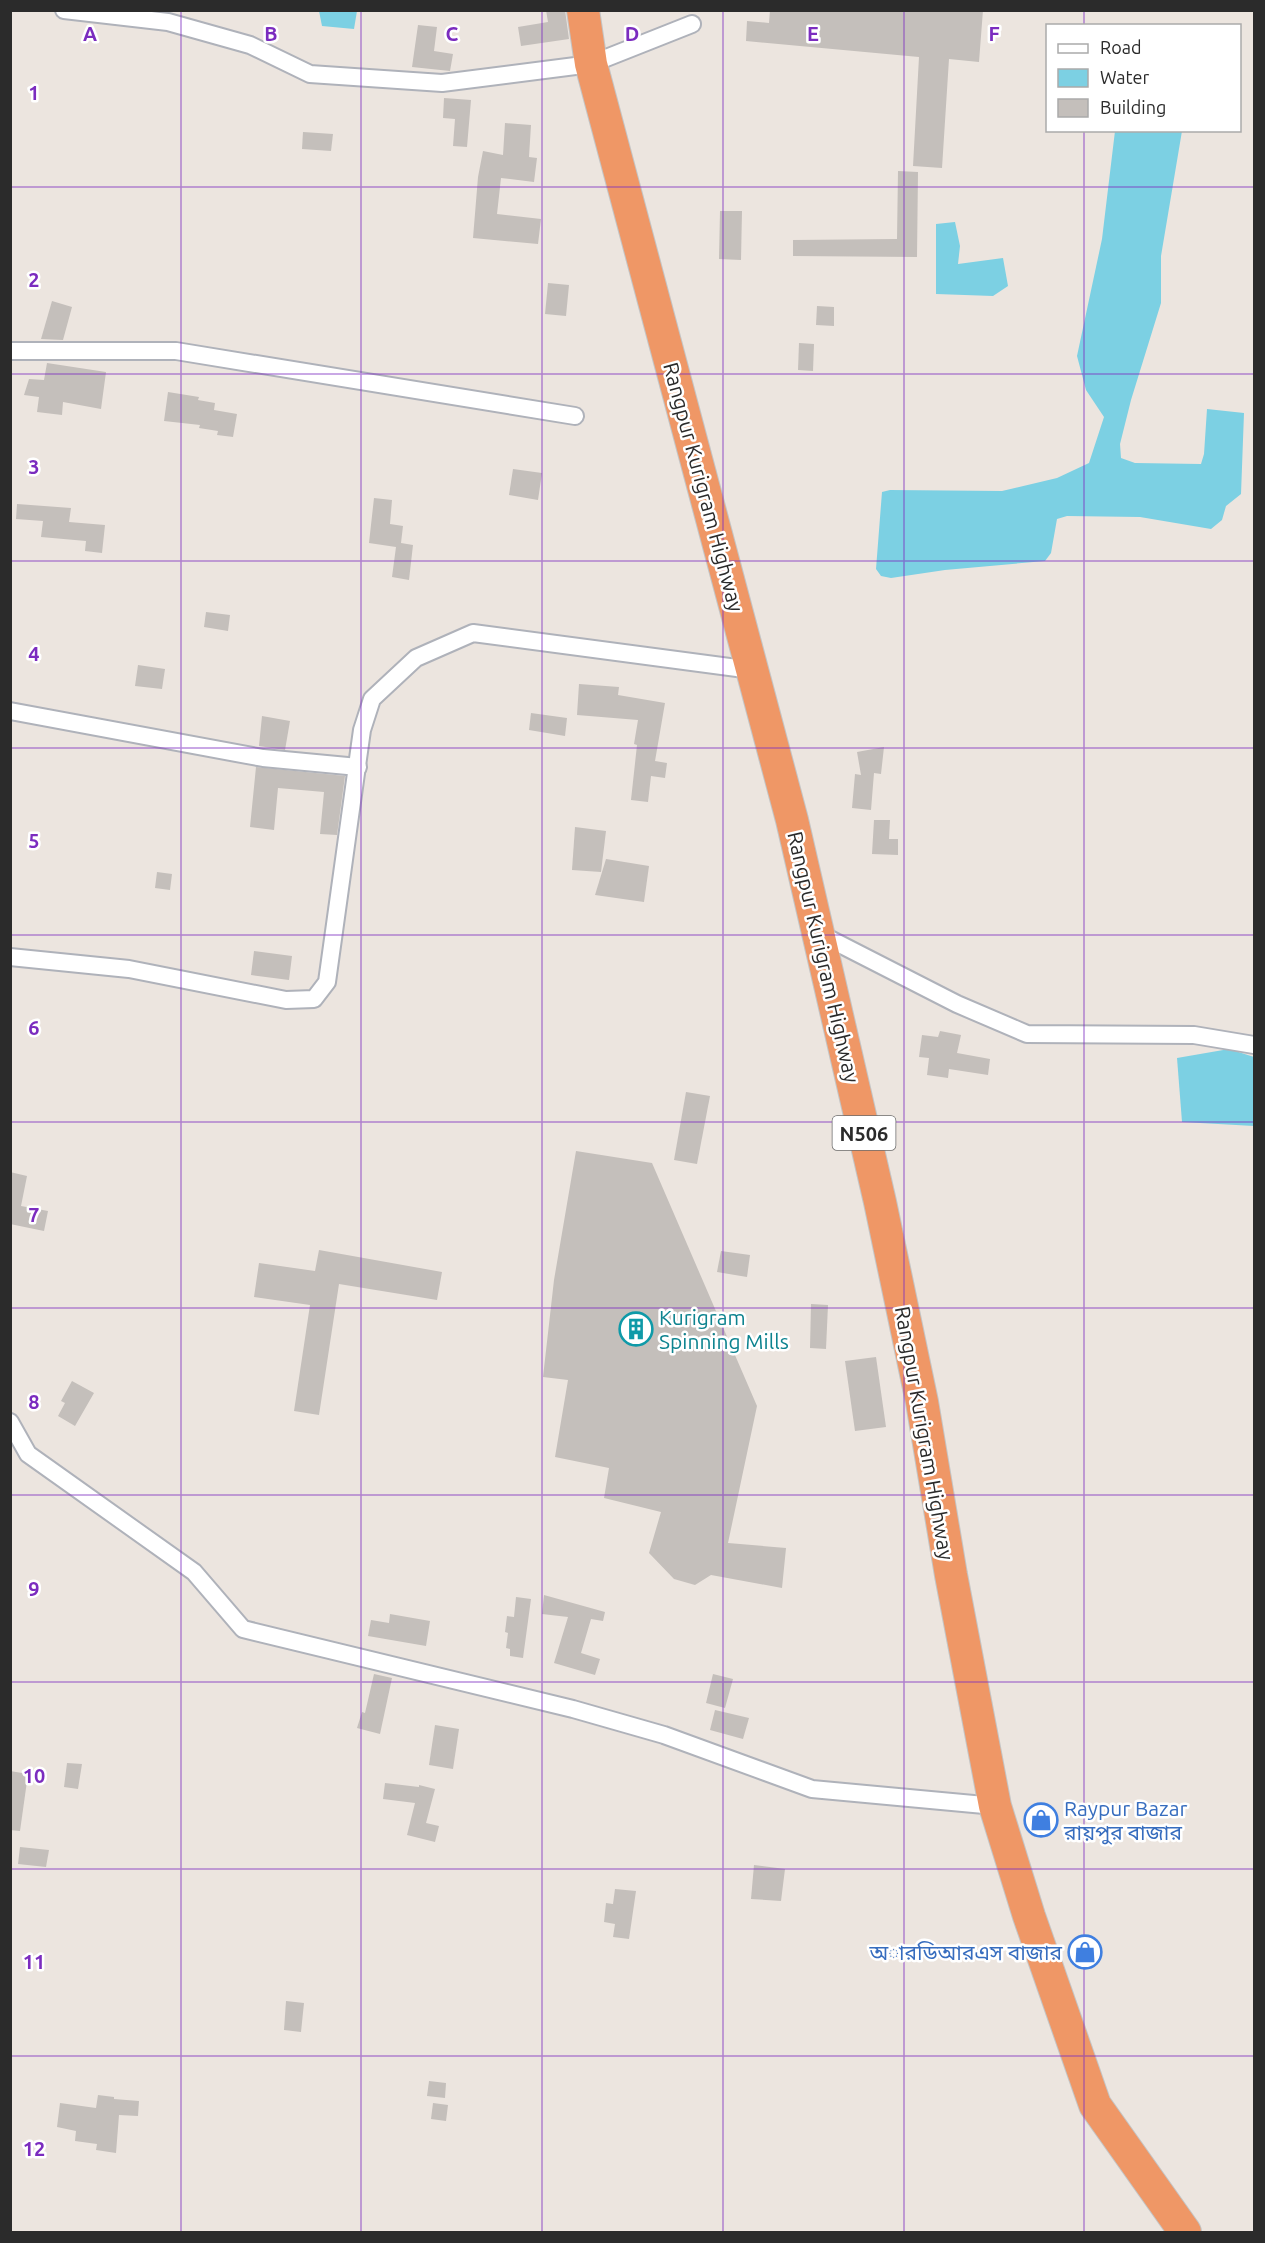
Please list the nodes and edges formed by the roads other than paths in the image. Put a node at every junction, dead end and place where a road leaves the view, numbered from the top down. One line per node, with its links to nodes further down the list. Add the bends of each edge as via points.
1 (64, 10): 4 (street, via 168,22 250,45 310,74 441,83)
2 (583, 10): 4 (highway, Rangpur Kurigram Highway / N506)
3 (692, 24): 4 (street)
4 (591, 64): 7 (highway, Rangpur Kurigram Highway / N506)
5 (10, 351): 6 (street, via 176,351)
6 (575, 416)
7 (753, 670): 9 (street, via 473,633 416,658 372,699 362,730); 10 (highway, Rangpur Kurigram Highway / N506)
8 (10, 711): 9 (street, via 263,758)
9 (358, 767): 11 (street, via 327,982 314,999 286,1000 129,969)
10 (818, 933): 12 (street, via 957,1004 1027,1034 1194,1035); 14 (highway, Rangpur Kurigram Highway / N506, via 922,1402)
11 (10, 957)
12 (1254, 1045)
13 (10, 1422): 14 (street, via 28,1454 194,1572 243,1629 573,1709 664,1735 812,1789)
14 (995, 1806): 15 (highway, Rangpur Kurigram Highway / N506, via 1095,2105)
15 (1185, 2232)

